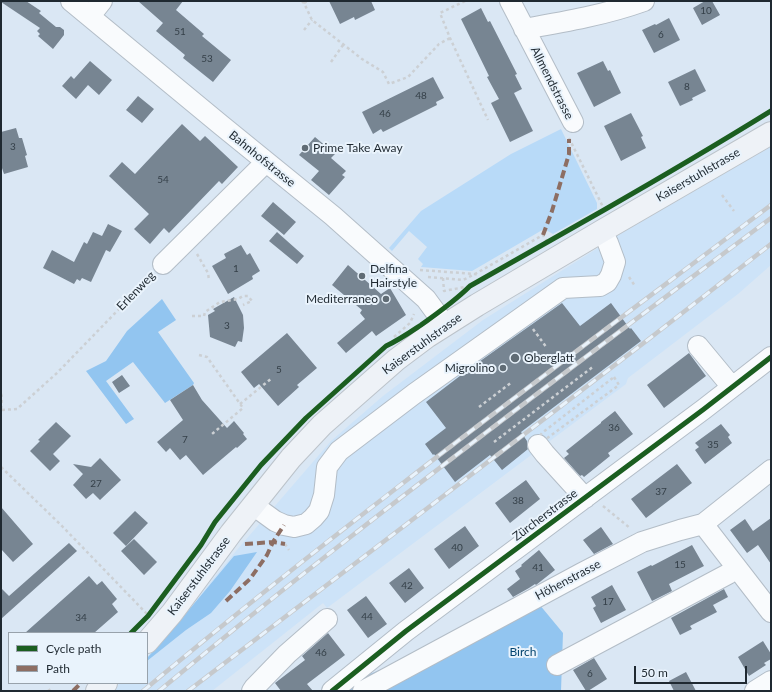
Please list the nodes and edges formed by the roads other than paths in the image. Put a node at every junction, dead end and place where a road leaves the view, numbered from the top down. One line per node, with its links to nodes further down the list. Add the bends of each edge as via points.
1 (71, 1): 4 (street, Bahnhofstrasse)
2 (510, 1): 5 (street, Allmendstrasse)
3 (644, 1): 5 (street, via 592,16)
4 (96, 8): 8 (street, Bahnhofstrasse, via 133,53)
5 (524, 29): 6 (street, Allmendstrasse)
6 (573, 122)
7 (771, 133): 9 (main road, Kaiserstuhlstrasse)
8 (266, 162): 10 (street, Erlenweg); 11 (street, Bahnhofstrasse, via 333,216 426,299)
9 (603, 220): 11 (main road, Kaiserstuhlstrasse); 18 (street, via 615,262 607,282 600,286 563,288 339,451 327,467 324,495 319,511 306,524 294,527 284,525)
10 (163, 264)
11 (445, 325): 18 (main road, Kaiserstuhlstrasse, via 396,360 322,425)
12 (698, 346): 14 (street)
13 (771, 357): 14 (street, Zürcherstrasse)
14 (732, 388): 17 (street, Zürcherstrasse)
15 (540, 439): 17 (street, via 545,454)
16 (771, 470): 19 (street, Höhenstrasse)
17 (592, 500): 29 (street, Zürcherstrasse, via 406,631)
18 (253, 505): 23 (main road, Kaiserstuhlstrasse)
19 (703, 524): 20 (street); 30 (street, Höhenstrasse, via 642,542)
20 (736, 568): 21 (street); 24 (street)
21 (771, 612)
22 (327, 619): 28 (street, via 287,654)
23 (148, 641)
24 (557, 665)
25 (771, 681): 31 (street)
26 (105, 684): 27 (main road)
27 (97, 691)
28 (252, 691)
29 (332, 691)
30 (363, 691)
31 (755, 691)

